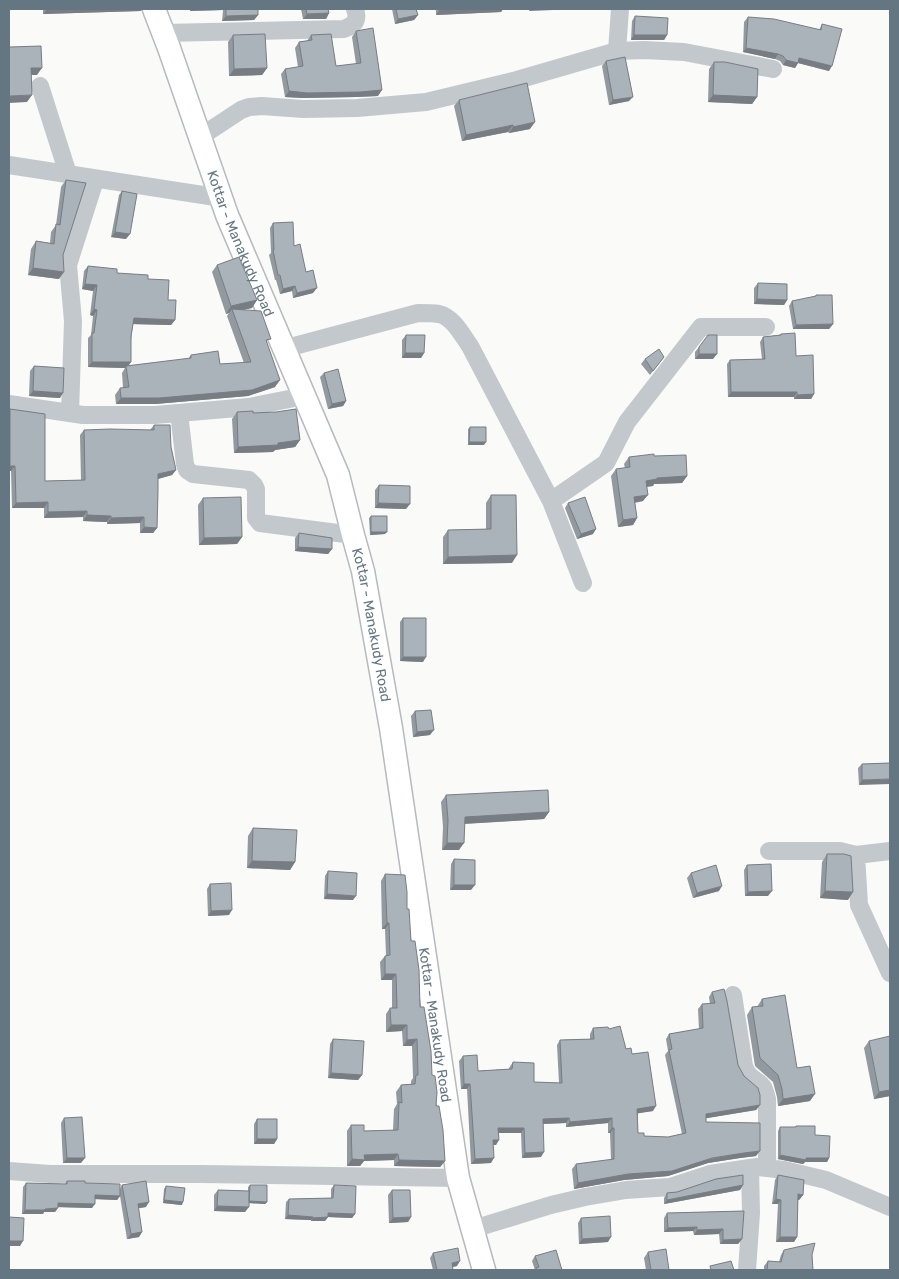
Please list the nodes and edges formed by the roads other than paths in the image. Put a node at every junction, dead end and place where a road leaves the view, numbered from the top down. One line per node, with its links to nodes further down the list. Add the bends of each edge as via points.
1 (154, 9): 4 (main road, Kottar - Manakudy Road)
2 (355, 9): 4 (street, via 354,23 344,29)
3 (620, 9): 5 (street)
4 (163, 33): 8 (main road, Kottar - Manakudy Road)
5 (616, 51): 6 (street, via 684,52); 8 (street, via 426,102 357,108 249,107)
6 (774, 69)
7 (40, 86): 10 (street)
8 (200, 137): 12 (main road, Kottar - Manakudy Road)
9 (9, 165): 10 (street)
10 (68, 174): 11 (street)
11 (94, 180): 12 (street); 17 (street, via 68,265 73,321)
12 (222, 198): 14 (main road, Kottar - Manakudy Road)
13 (766, 328): 19 (street, via 701,328 627,422 606,464)
14 (283, 349): 15 (main road, Kottar - Manakudy Road); 19 (street, via 418,313 441,314 460,330 470,346)
15 (304, 396): 18 (street, via 249,407); 20 (main road, Kottar - Manakudy Road, via 338,475)
16 (9, 404): 17 (street)
17 (70, 413): 18 (street)
18 (179, 413): 20 (street, via 187,470 193,474 249,480 256,489 256,518 260,523)
19 (551, 501): 21 (street)
20 (353, 535): 29 (main road, Kottar - Manakudy Road, via 363,571 391,728)
21 (583, 583)
22 (769, 851): 24 (street, via 840,851)
23 (890, 851): 24 (street)
24 (856, 855): 25 (street, via 859,905)
25 (890, 972)
26 (733, 995): 27 (street, via 744,1066 764,1089 767,1099)
27 (759, 1168): 30 (street, via 826,1180); 31 (street, via 710,1174 670,1187 585,1197); 33 (street, via 751,1213)
28 (9, 1171): 29 (street)
29 (458, 1178): 31 (main road, Kottar - Manakudy Road)
30 (890, 1207)
31 (473, 1228): 32 (main road, Kottar - Manakudy Road)
32 (484, 1270)
33 (747, 1270)

